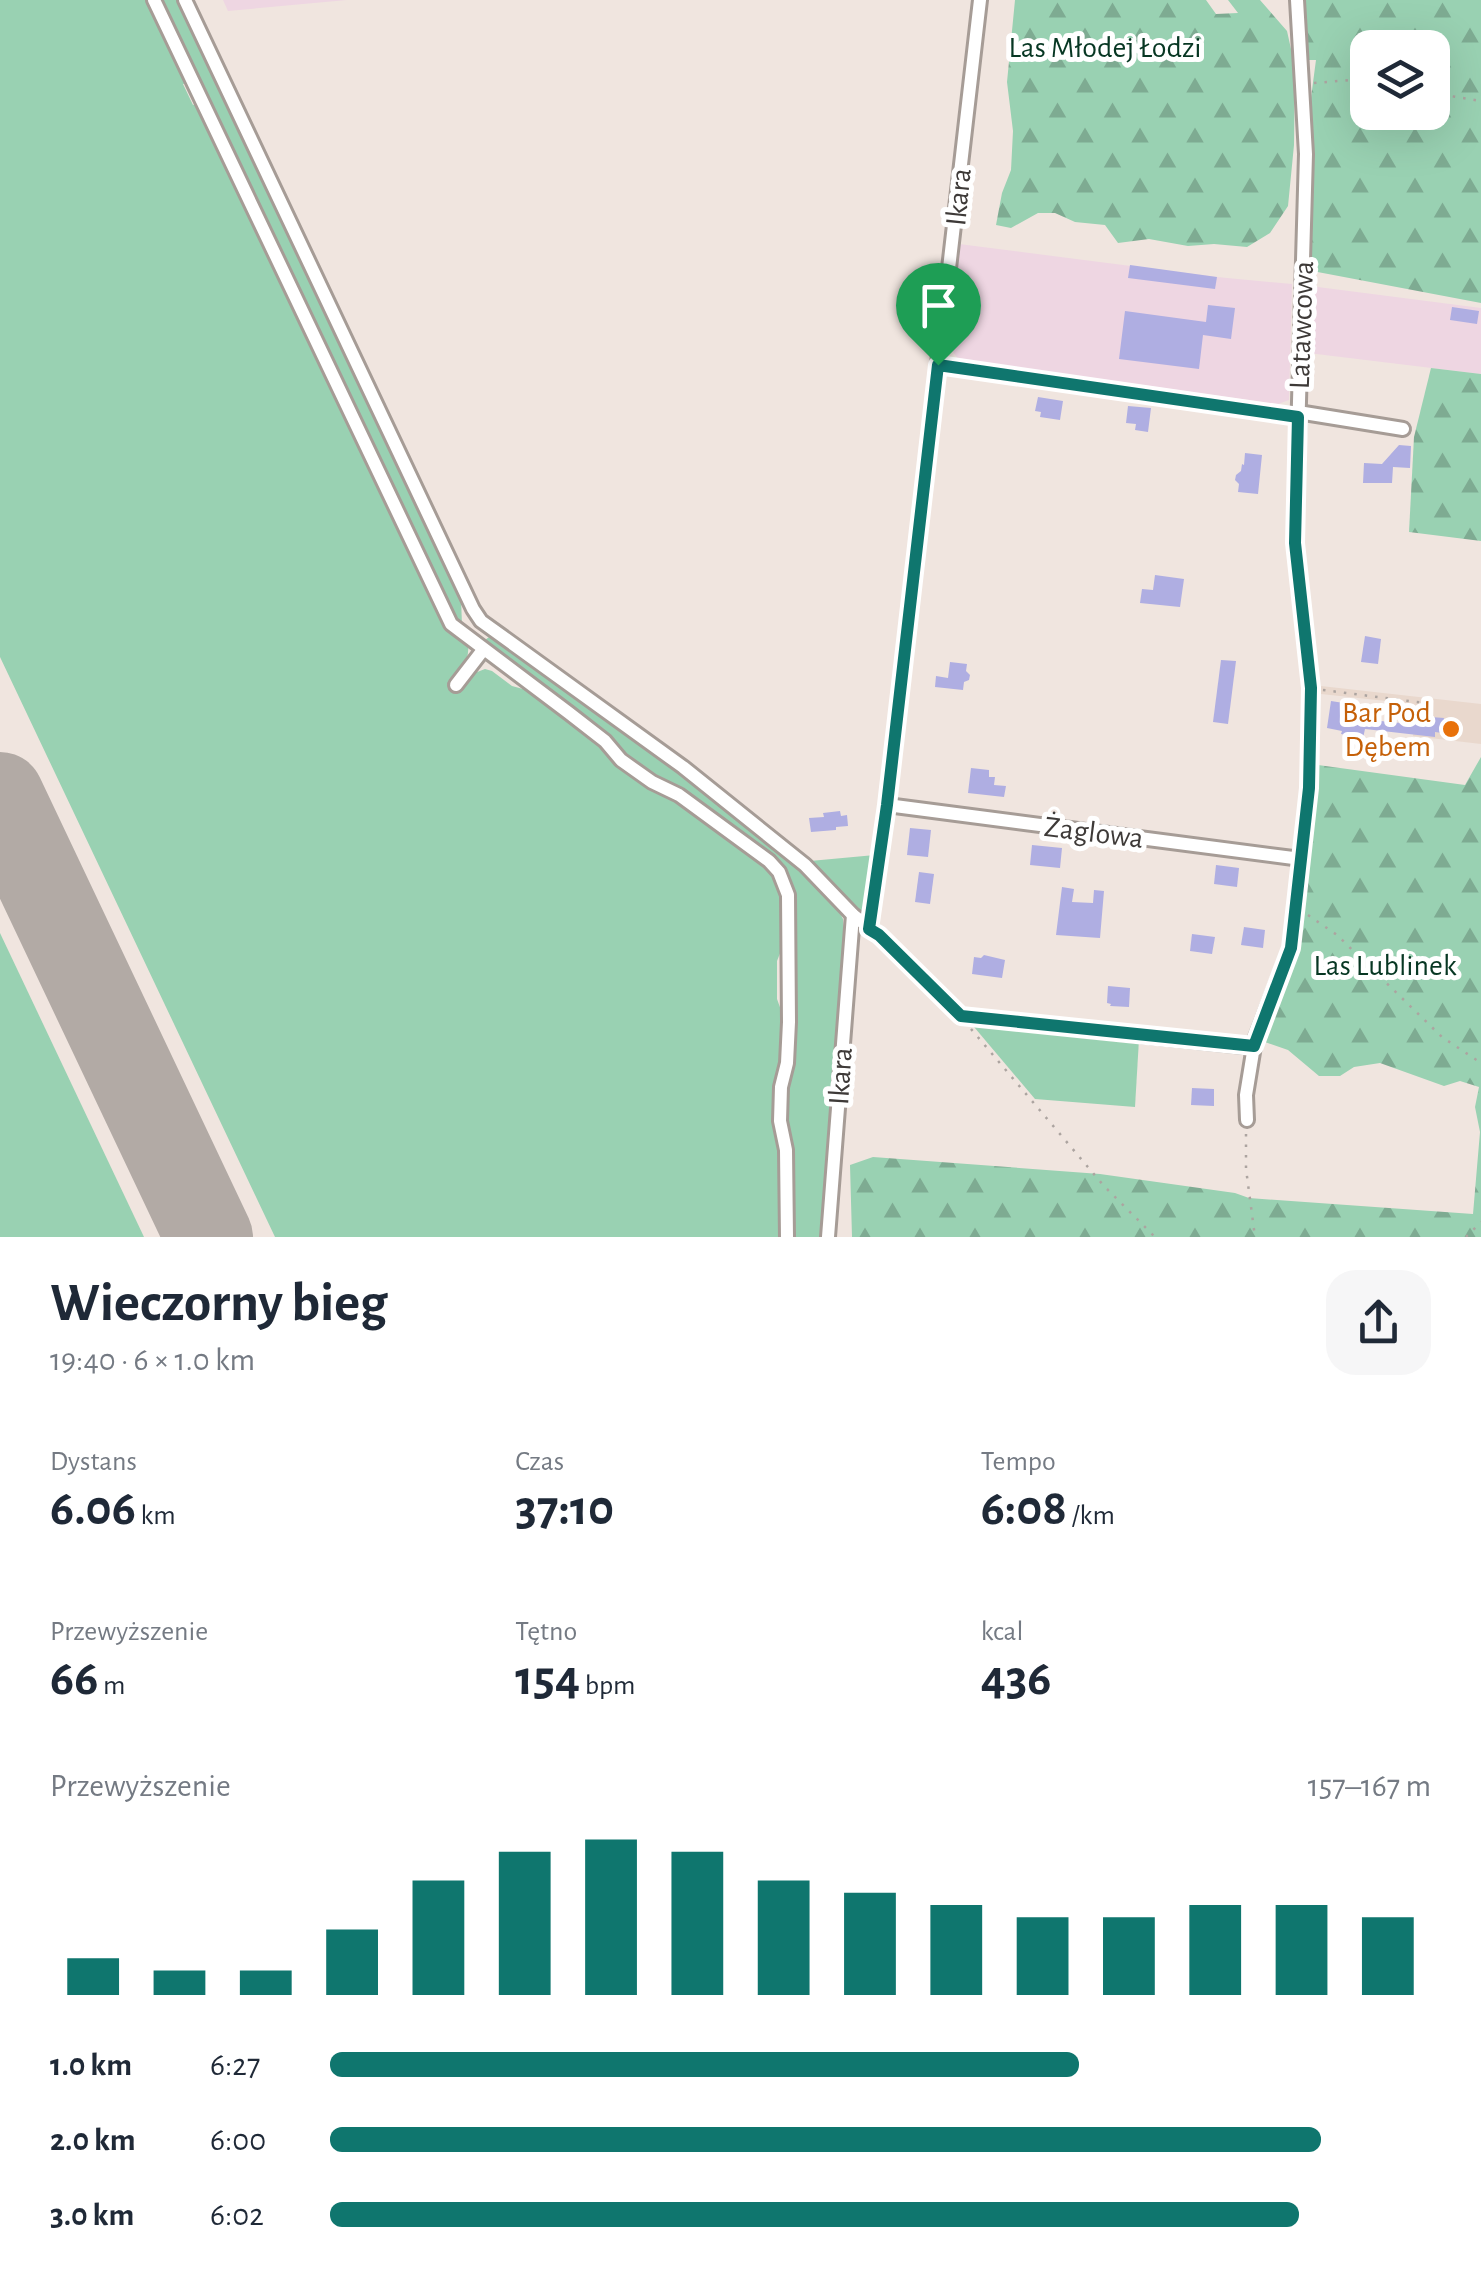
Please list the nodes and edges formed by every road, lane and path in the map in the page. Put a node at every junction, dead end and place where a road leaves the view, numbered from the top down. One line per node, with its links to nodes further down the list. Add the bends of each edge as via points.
1 (154, 0): 13 (street, via 446,616)
2 (980, 0): 9 (street, Ikara)
3 (1297, 0): 6 (street, Latawcowa)
4 (188, 1): 12 (street)
5 (1350, 80): 6 (path)
6 (1303, 84): 10 (street, Latawcowa)
7 (1450, 96): 8 (path)
8 (1481, 102)
9 (938, 365): 10 (street); 18 (street, Ikara)
10 (1298, 414): 11 (street); 16 (street, Latawcowa, via 1295,543)
11 (1404, 429)
12 (481, 620): 13 (street); 21 (street, via 682,767 805,865)
13 (469, 639): 14 (street)
14 (484, 650): 15 (street); 28 (street, via 621,760 729,830 785,882 789,1022 780,1122)
15 (456, 685)
16 (1311, 688): 17 (path, via 1432,704 1430,724); 19 (street, Latawcowa)
17 (1436, 725)
18 (887, 805): 19 (street, Żaglowa); 22 (street, Ikara)
19 (1301, 860): 20 (street, Latawcowa)
20 (1296, 906): 24 (street, Latawcowa, via 1288,961); 25 (path, via 1337,934 1442,1038)
21 (852, 915): 22 (street); 29 (street, Ikara)
22 (869, 929): 23 (street)
23 (961, 1016): 24 (street); 30 (path)
24 (1254, 1046): 26 (street, Latawcowa)
25 (1481, 1062)
26 (1247, 1120): 31 (path)
27 (1481, 1222): 32 (path)
28 (787, 1237)
29 (828, 1237)
30 (1155, 1237)
31 (1255, 1237)
32 (1466, 1237)

